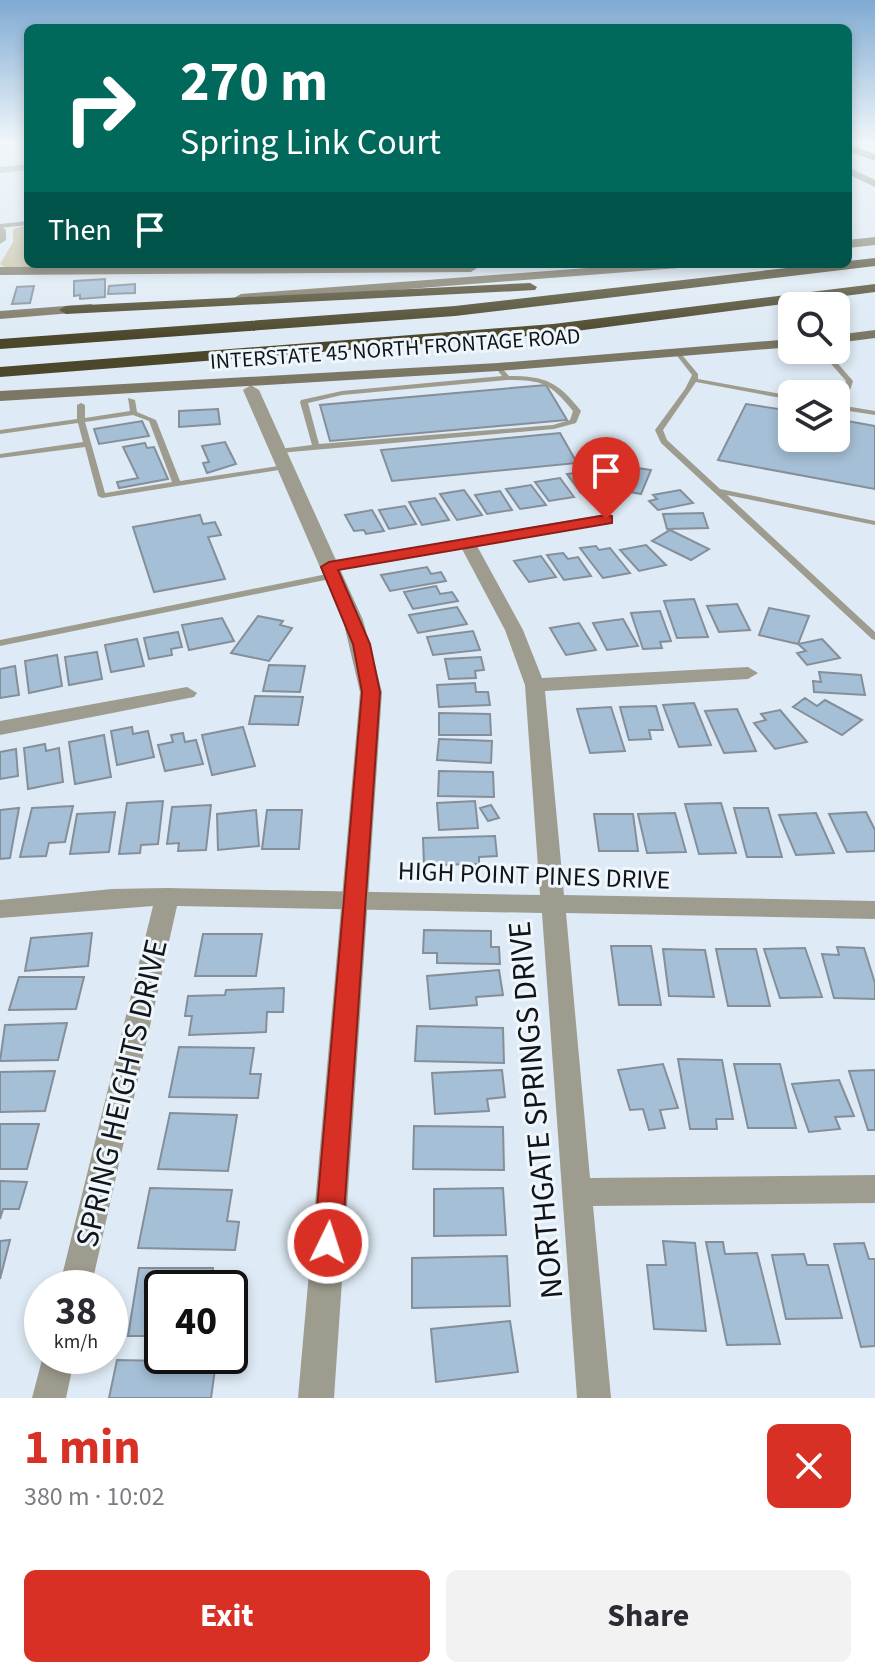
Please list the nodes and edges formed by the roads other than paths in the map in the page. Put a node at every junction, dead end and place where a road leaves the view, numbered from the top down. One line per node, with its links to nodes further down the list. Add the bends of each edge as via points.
1 (24, 224): 2 (lane)
2 (0, 228): 3 (street)
3 (0, 240)
4 (875, 241): 5 (main road)
5 (852, 244)
6 (852, 261): 7 (highway)
7 (875, 262): 8 (highway)
8 (852, 265)
9 (97, 268): 15 (main road)
10 (162, 268): 16 (main road)
11 (407, 268): 16 (main road)
12 (629, 268): 18 (main road)
13 (746, 268): 21 (highway, via 525,287)
14 (824, 268): 26 (highway, via 455,311)
15 (0, 271)
16 (259, 271): 18 (main road, via 272,288)
17 (875, 288): 30 (highway, via 553,329)
18 (239, 298): 21 (main road)
19 (875, 298): 20 (highway)
20 (850, 302)
21 (66, 310): 23 (main road)
22 (778, 312): 34 (highway, via 442,354)
23 (0, 315)
24 (875, 334): 25 (main road)
25 (850, 337)
26 (0, 344)
27 (778, 344): 28 (main road, INTERSTATE 45 NORTH FRONTAGE ROAD)
28 (676, 351): 31 (main road, INTERSTATE 45 NORTH FRONTAGE ROAD); 32 (lane, via 690,365)
29 (835, 364): 33 (lane)
30 (0, 372)
31 (503, 373): 35 (main road); 37 (main road, INTERSTATE 45 NORTH FRONTAGE ROAD); 45 (lane, via 304,402); 45 (lane, via 555,384 577,411 573,421 554,427)
32 (694, 380): 36 (lane); 49 (lane, via 659,430 664,441)
33 (849, 380)
34 (0, 385)
35 (251, 390): 38 (main road); 47 (street)
36 (778, 395)
37 (0, 396)
38 (132, 407): 41 (main road); 48 (lane, via 152,420)
39 (850, 409): 42 (lane)
40 (0, 411): 41 (main road)
41 (81, 412): 43 (lane); 44 (lane)
42 (875, 413)
43 (0, 432)
44 (87, 444): 46 (lane); 48 (lane, via 102,496)
45 (316, 447): 47 (lane)
46 (0, 456)
47 (282, 459): 48 (lane); 53 (street)
48 (177, 484)
49 (717, 490): 51 (lane); 54 (lane)
50 (606, 519): 52 (street)
51 (875, 523)
52 (468, 545): 53 (street); 57 (street, NORTHGATE SPRINGS DRIVE, via 514,630)
53 (330, 571): 55 (lane); 61 (street, via 362,644 371,692)
54 (875, 637)
55 (0, 643)
56 (748, 673): 57 (street)
57 (535, 685): 62 (street, NORTHGATE SPRINGS DRIVE)
58 (187, 693): 59 (street)
59 (0, 728)
60 (167, 897): 61 (street, HIGH POINT PINES DRIVE); 63 (street, HIGH POINT PINES DRIVE); 67 (street, SPRING HEIGHTS DRIVE)
61 (355, 898): 62 (street, HIGH POINT PINES DRIVE); 70 (street)
62 (553, 907): 64 (street, HIGH POINT PINES DRIVE); 66 (street, NORTHGATE SPRINGS DRIVE)
63 (0, 909)
64 (875, 910)
65 (875, 1189): 66 (street)
66 (576, 1192): 71 (street, NORTHGATE SPRINGS DRIVE)
67 (79, 1270)
68 (55, 1374): 69 (street)
69 (49, 1398)
70 (316, 1398)
71 (594, 1398)

